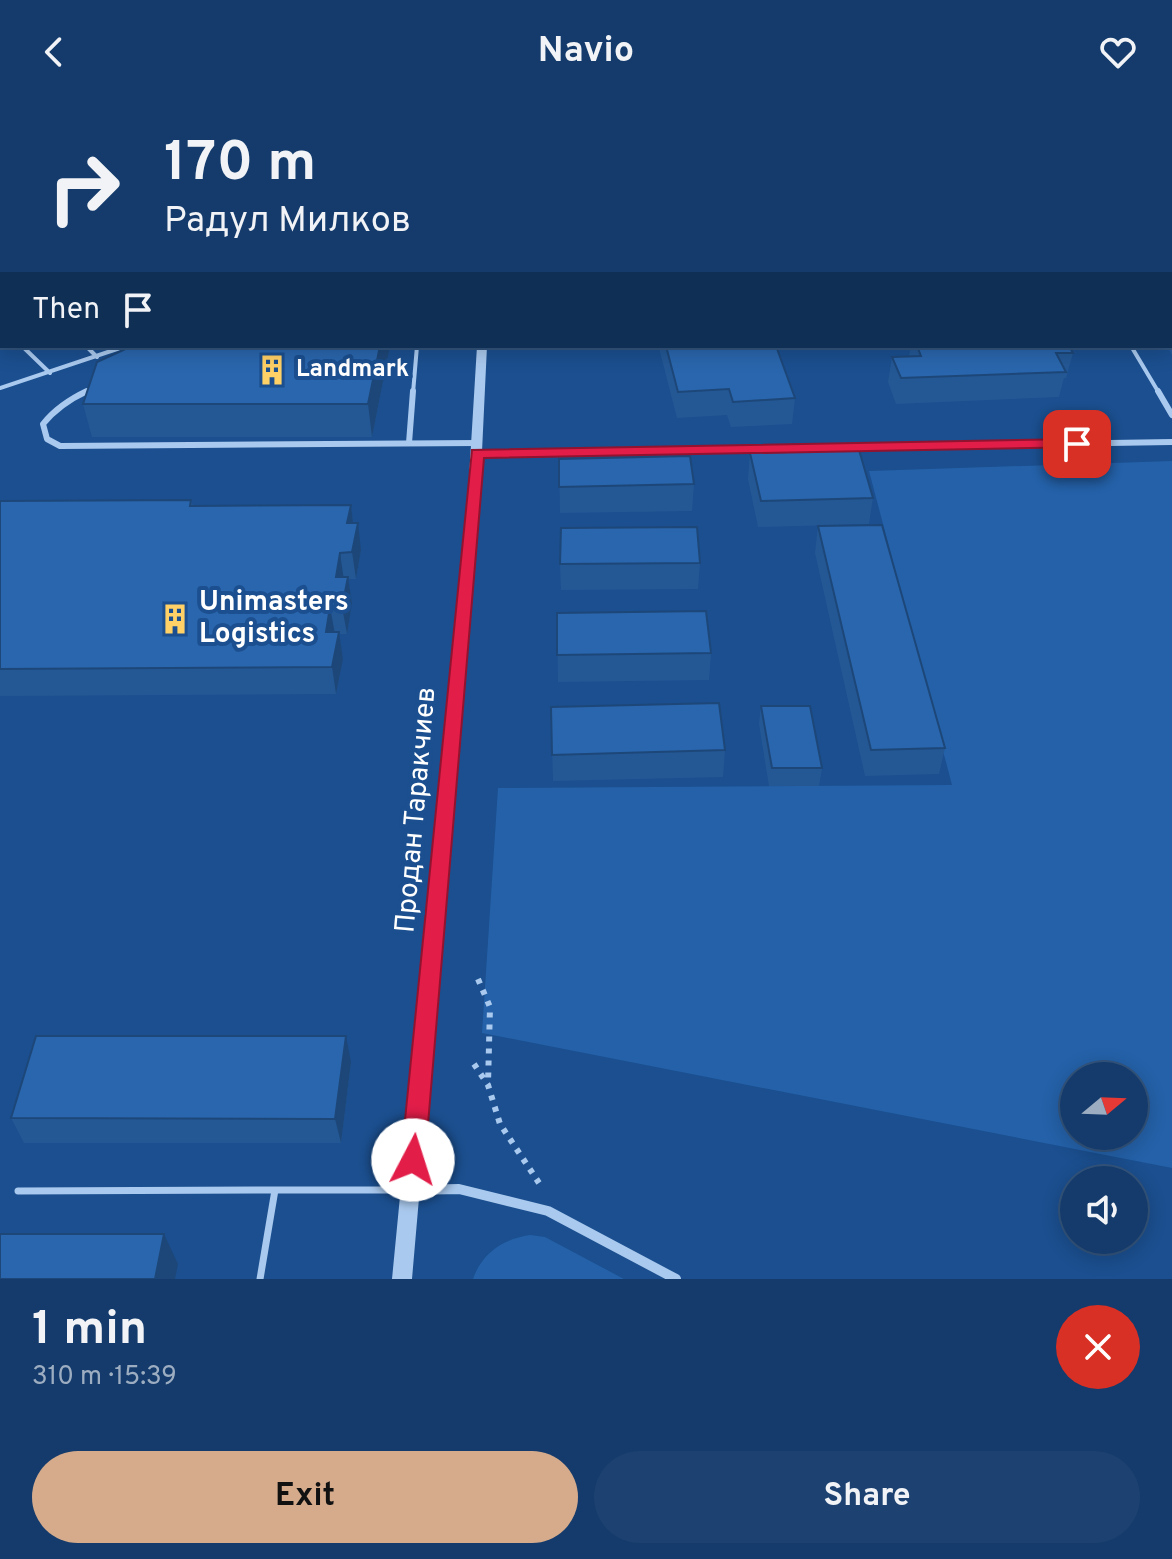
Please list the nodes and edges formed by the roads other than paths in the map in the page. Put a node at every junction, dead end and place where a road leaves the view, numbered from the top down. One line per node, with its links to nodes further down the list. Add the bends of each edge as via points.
1 (24, 348): 8 (lane)
2 (88, 348): 7 (lane)
3 (121, 348): 7 (lane)
4 (417, 348): 13 (lane)
5 (482, 348): 14 (street, Продан Таракчиев)
6 (1132, 348): 11 (lane)
7 (97, 357): 8 (lane)
8 (50, 373): 10 (lane)
9 (102, 385): 13 (lane, via 55,410 43,424 47,439 60,446)
10 (0, 388)
11 (1172, 415)
12 (1172, 442): 14 (lane)
13 (409, 443): 14 (lane)
14 (478, 448): 16 (street, Продан Таракчиев)
15 (275, 1190): 16 (lane); 17 (lane); 18 (lane)
16 (410, 1190): 19 (street, Продан Таракчиев); 20 (street, via 459,1189 548,1211)
17 (18, 1191)
18 (260, 1279)
19 (402, 1279)
20 (676, 1279)

